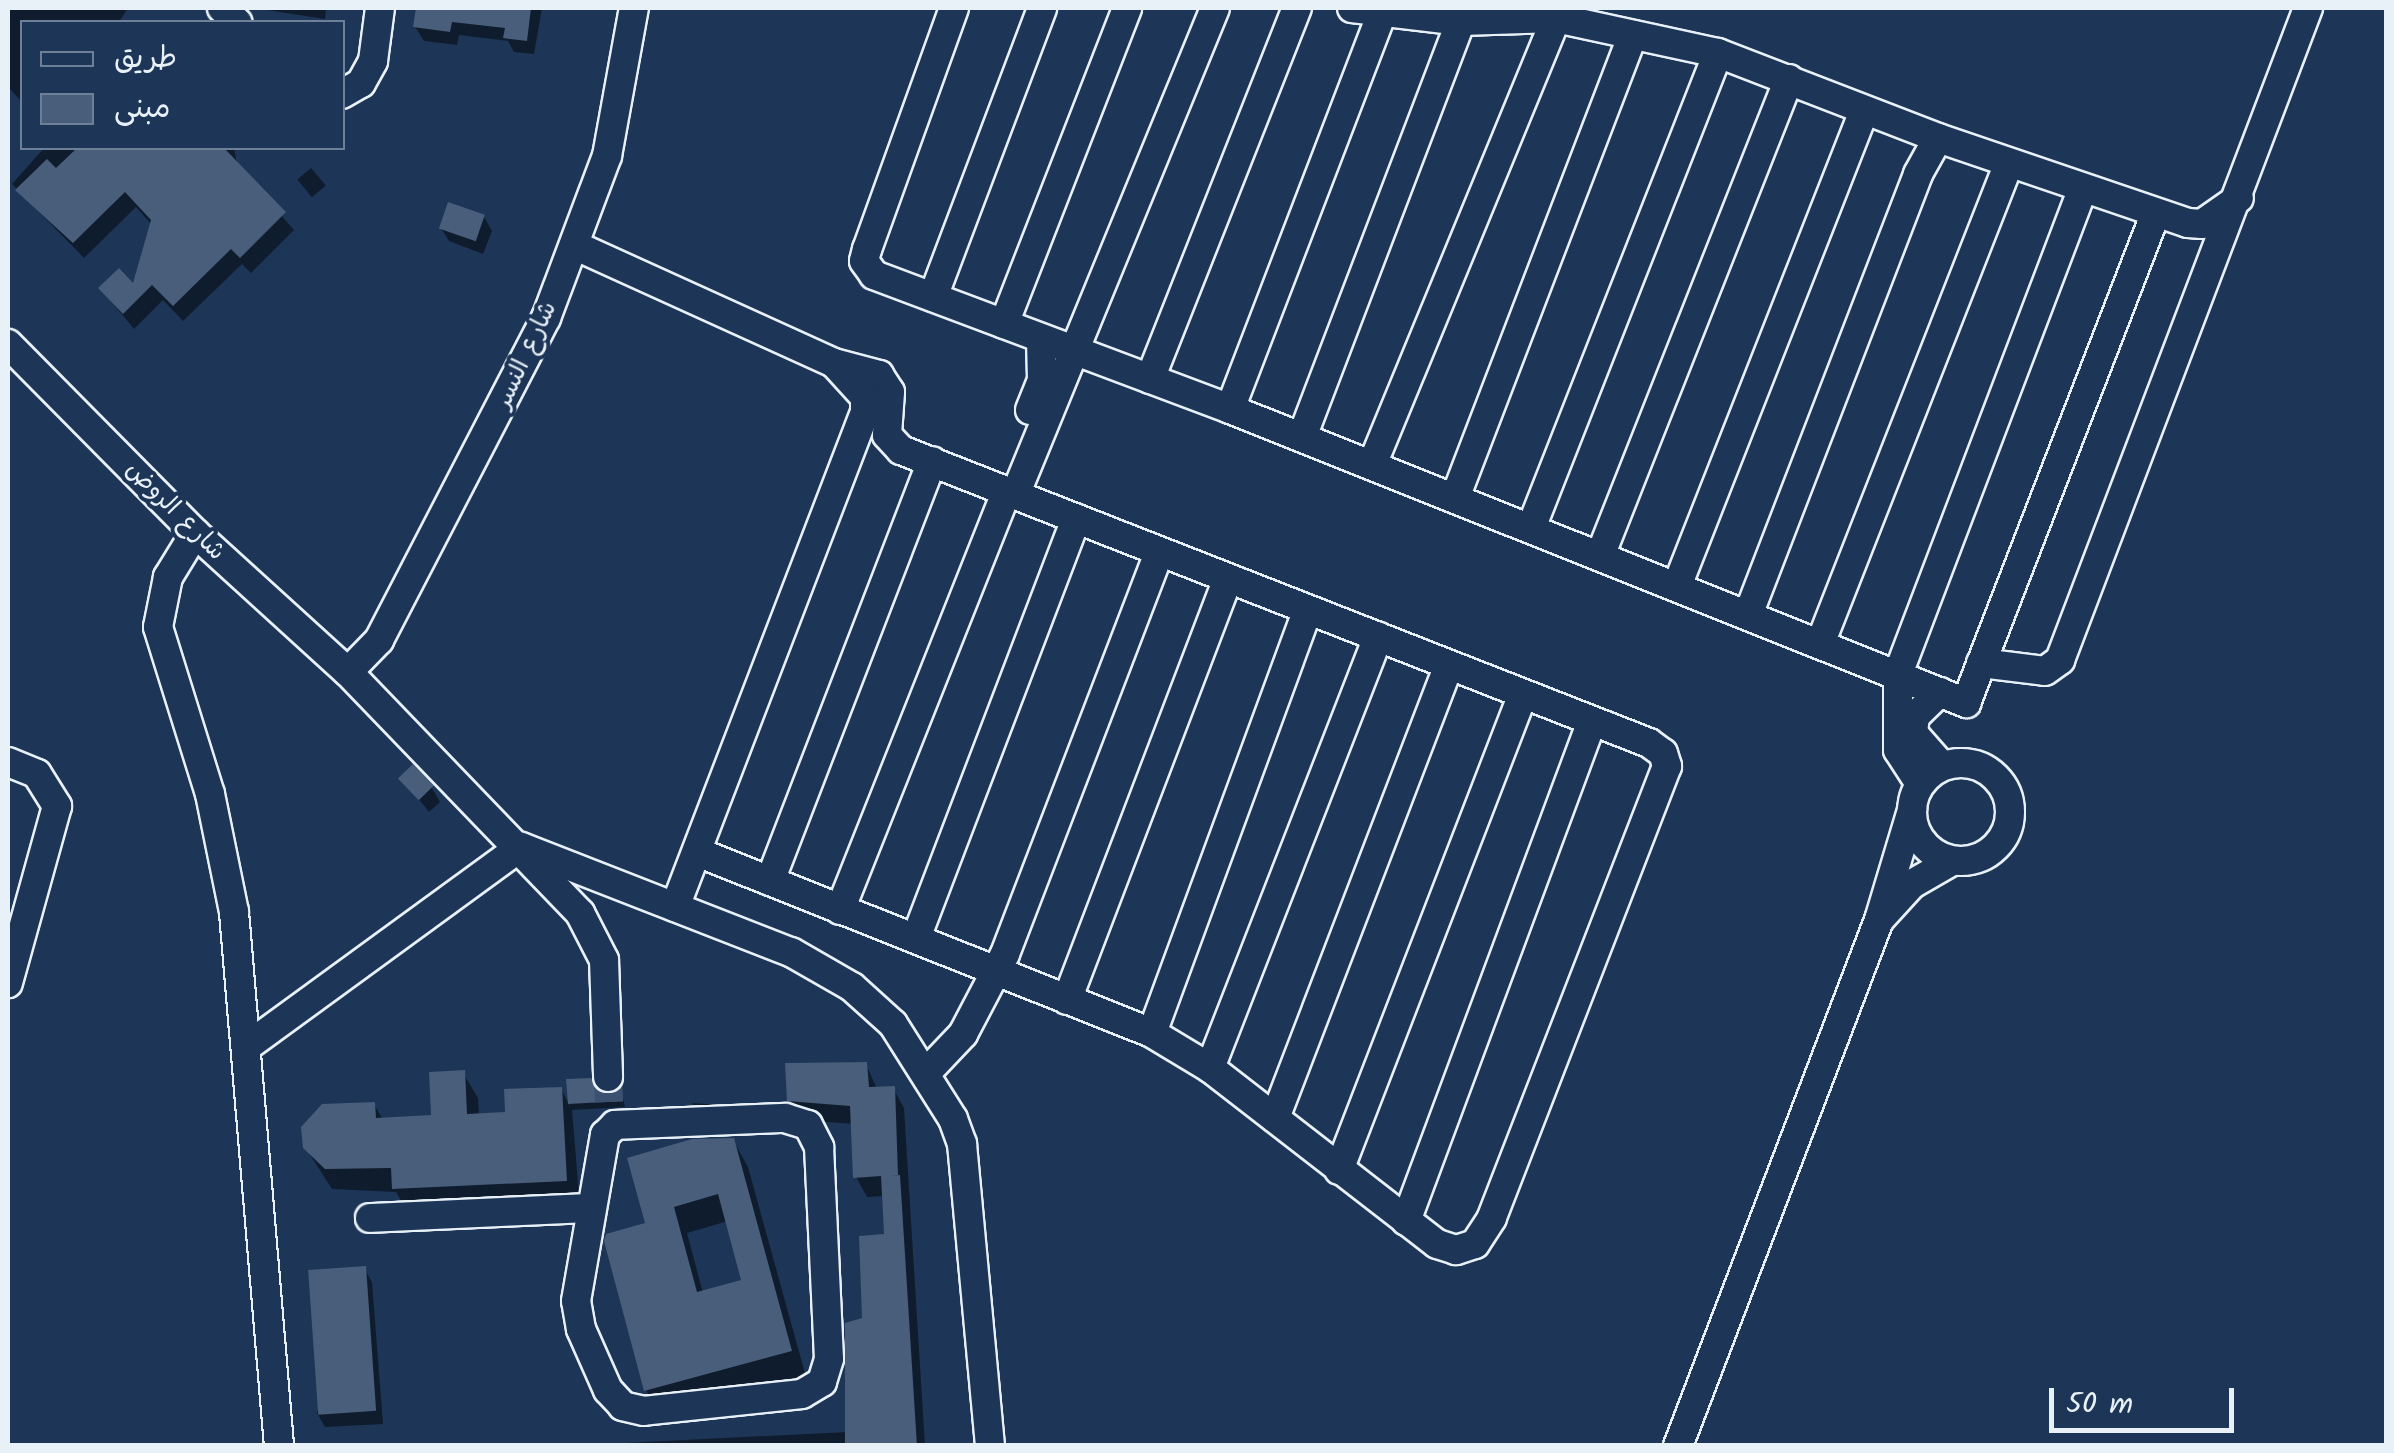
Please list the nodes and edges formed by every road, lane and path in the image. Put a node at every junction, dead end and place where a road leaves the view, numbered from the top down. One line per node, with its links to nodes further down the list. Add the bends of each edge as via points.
1 (380, 8): 16 (street, via 373,61 361,84)
2 (634, 8): 23 (street, شارع النسر, via 607,156)
3 (954, 8): 24 (street, via 864,262 874,275)
4 (1042, 8): 24 (street)
5 (1127, 8): 25 (street)
6 (1215, 8): 28 (street)
7 (1296, 8): 30 (street)
8 (1352, 8): 10 (street)
9 (2308, 8): 21 (street)
10 (1383, 12): 12 (street); 31 (street)
11 (1556, 18): 12 (street); 13 (street); 36 (street)
12 (1461, 21): 33 (street)
13 (1634, 36): 14 (street); 38 (street)
14 (1718, 53): 15 (street); 40 (street)
15 (1789, 80): 17 (street); 43 (street)
16 (345, 92)
17 (1864, 111): 18 (street); 45 (street)
18 (1938, 138): 19 (street); 47 (street, via 1918,174)
19 (2009, 163): 20 (street); 49 (street)
20 (2083, 188): 22 (street); 53 (street)
21 (2239, 198): 22 (street, via 2202,224); 50 (street, via 2060,660 2045,671)
22 (2155, 215): 50 (street)
23 (574, 245): 29 (street); 52 (street, شارع النسر, via 480,453 378,640)
24 (933, 298): 25 (street)
25 (1004, 324): 26 (street)
26 (1041, 339): 28 (street); 37 (street, via 1042,380)
27 (8, 344): 41 (street, شارع الروض)
28 (1078, 352): 30 (street); 37 (street)
29 (834, 364): 32 (street, via 865,397); 34 (street, via 886,383)
30 (1150, 378): 31 (street)
31 (1230, 409): 33 (street)
32 (858, 433): 34 (street); 60 (street)
33 (1302, 437): 36 (street)
34 (891, 444): 35 (street)
35 (932, 461): 37 (street); 62 (street)
36 (1372, 465): 38 (street)
37 (1007, 492): 39 (street); 64 (street)
38 (1455, 498): 40 (street)
39 (1076, 519): 42 (street); 66 (street)
40 (1531, 528): 43 (street)
41 (195, 533): 52 (street, شارع الروض); 71 (street, via 168,576 158,627 222,845)
42 (1159, 552): 44 (street); 67 (street)
43 (1600, 556): 45 (street)
44 (1228, 579): 46 (street); 69 (street)
45 (1677, 586): 47 (street)
46 (1307, 611): 48 (street); 70 (street)
47 (1748, 615): 49 (street)
48 (1378, 637): 51 (street); 72 (street)
49 (1820, 644): 53 (street)
50 (1981, 664): 54 (street, via 1966,703)
51 (1448, 665): 55 (street); 75 (street)
52 (348, 672): 59 (street, شارع الروض)
53 (1898, 674): 54 (street); 58 (street, via 1898,750)
54 (1940, 692): 58 (street, via 1915,716)
55 (1523, 694): 56 (street); 76 (street)
56 (1592, 721): 79 (street); 79 (street, via 1663,753 1665,781 1482,1237 1466,1248 1446,1248)
57 (8, 762): 68 (street, via 36,774 57,806 56,830)
58 (1925, 787): 61 (street, via 1918,838); 61 (street, via 1982,767 2004,786 2010,813 1992,850); 65 (street)
59 (521, 847): 63 (street); 71 (street); 74 (street, شارع الروض, via 580,913 604,960)
60 (699, 853): 62 (street); 63 (street)
61 (1952, 861): 65 (street, via 1912,884)
62 (770, 882): 64 (street)
63 (675, 907): 73 (street, via 791,952 852,988 910,1043)
64 (840, 910): 66 (street)
65 (1878, 920): 82 (street)
66 (916, 938): 67 (street)
67 (996, 972): 69 (street); 73 (street, via 963,1034)
68 (8, 984)
69 (1067, 1000): 70 (street)
70 (1152, 1032): 72 (street)
71 (250, 1045): 80 (street)
72 (1210, 1068): 75 (street)
73 (926, 1073): 81 (street, via 962,1144)
74 (609, 1103): 77 (street); 77 (street, via 808,1125 819,1148 829,1359 822,1382 802,1394 644,1410 623,1406 608,1390 578,1315 577,1273)
75 (1275, 1118): 76 (street)
76 (1339, 1170): 79 (street)
77 (591, 1208): 78 (street)
78 (370, 1218)
79 (1406, 1220)
80 (279, 1446)
81 (990, 1446)
82 (1678, 1446)

